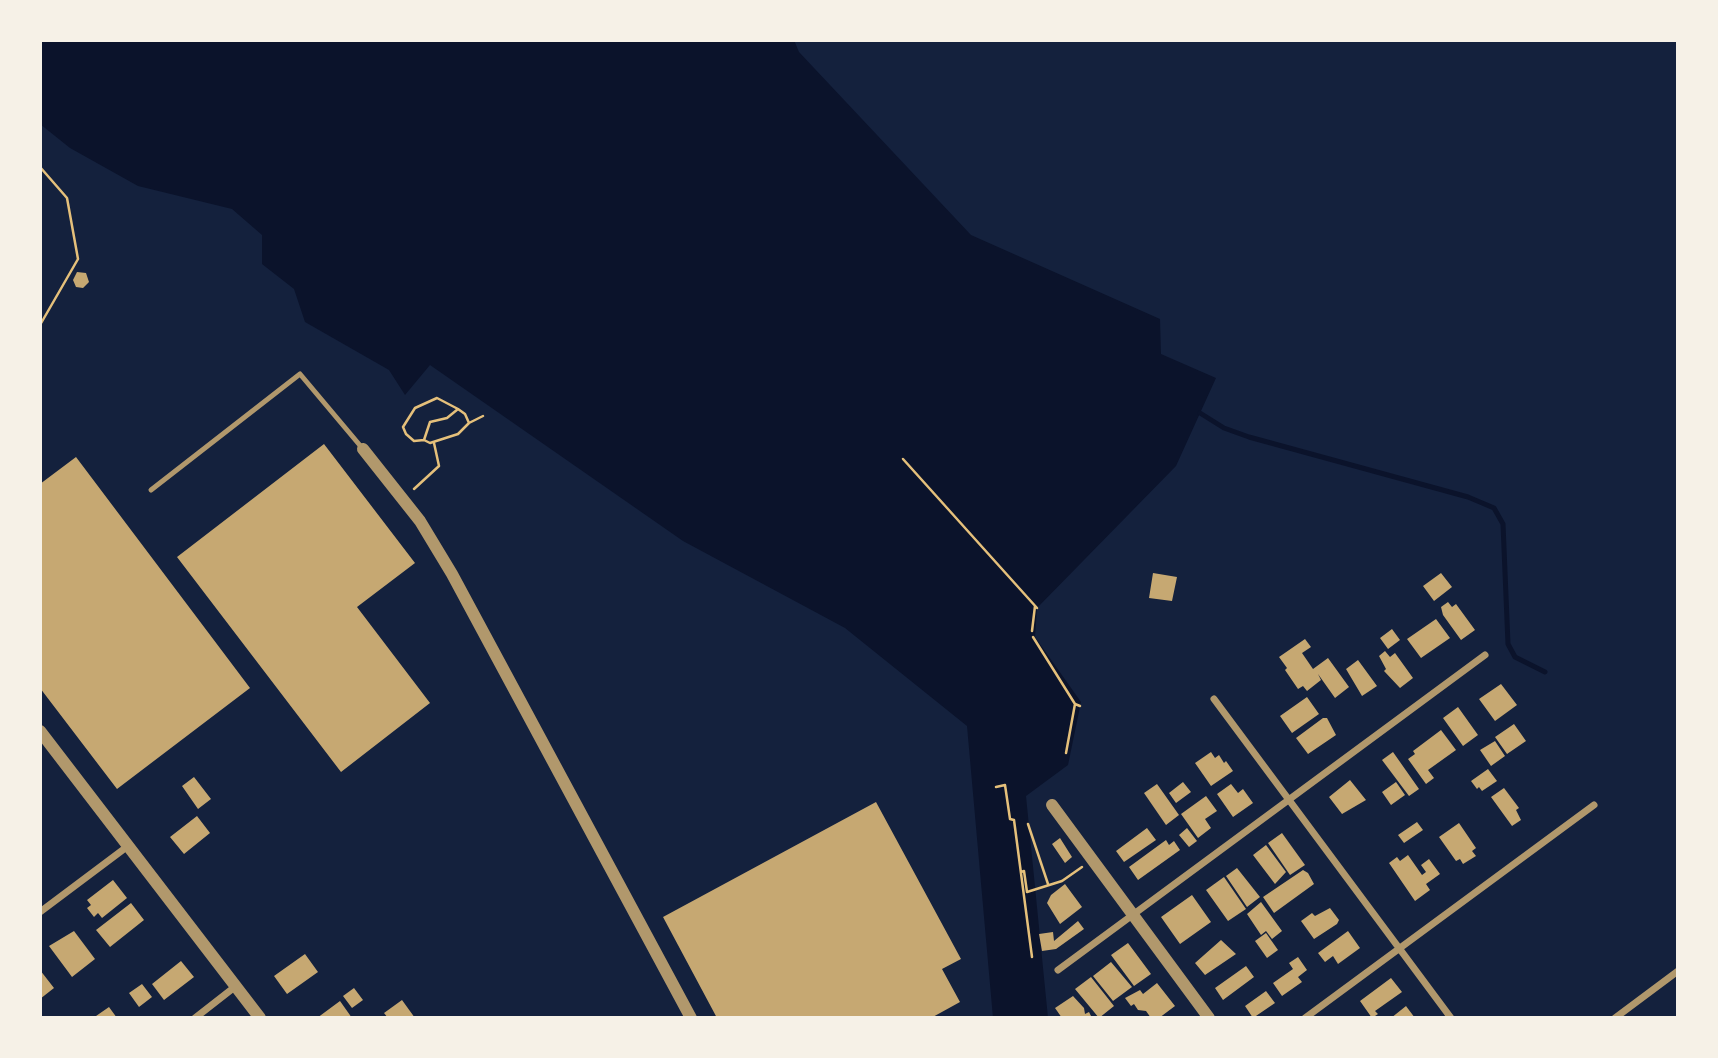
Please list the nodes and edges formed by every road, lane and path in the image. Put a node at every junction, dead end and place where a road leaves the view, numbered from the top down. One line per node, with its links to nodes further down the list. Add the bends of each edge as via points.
1 (40, 167): 2 (path, via 67,198 78,259)
2 (40, 325)
3 (458, 409): 5 (path); 6 (path, via 447,418 430,422); 6 (path, via 438,398 415,408 403,427 414,441)
4 (483, 416): 5 (path)
5 (468, 423): 7 (path, via 458,434)
6 (424, 440): 7 (path)
7 (434, 443): 10 (path, via 439,466)
8 (363, 449): 11 (lane, via 300,374); 38 (street, via 420,521 452,574)
9 (903, 459): 12 (path, via 1036,607)
10 (414, 489)
11 (151, 490)
12 (1032, 631)
13 (1032, 637): 16 (path)
14 (1485, 655): 21 (street)
15 (1214, 699): 21 (street)
16 (1076, 704): 17 (path); 19 (path)
17 (1080, 706)
18 (40, 731): 25 (street)
19 (1066, 753)
20 (996, 787): 27 (path, via 1005,785)
21 (1289, 800): 30 (street); 31 (street)
22 (1052, 805): 26 (street)
23 (1594, 805): 31 (street)
24 (1028, 824): 28 (path)
25 (128, 846): 29 (street); 35 (street)
26 (1092, 859): 28 (path); 30 (street)
27 (1021, 872): 28 (path, via 1027,892); 32 (path)
28 (1049, 885)
29 (40, 912)
30 (1133, 915): 33 (street); 39 (street)
31 (1399, 948): 40 (street); 41 (street)
32 (1032, 957)
33 (1058, 970)
34 (1678, 971): 42 (street)
35 (236, 986): 36 (street); 37 (street)
36 (195, 1018)
37 (260, 1018)
38 (691, 1018)
39 (1209, 1018)
40 (1305, 1018)
41 (1451, 1018)
42 (1615, 1018)

